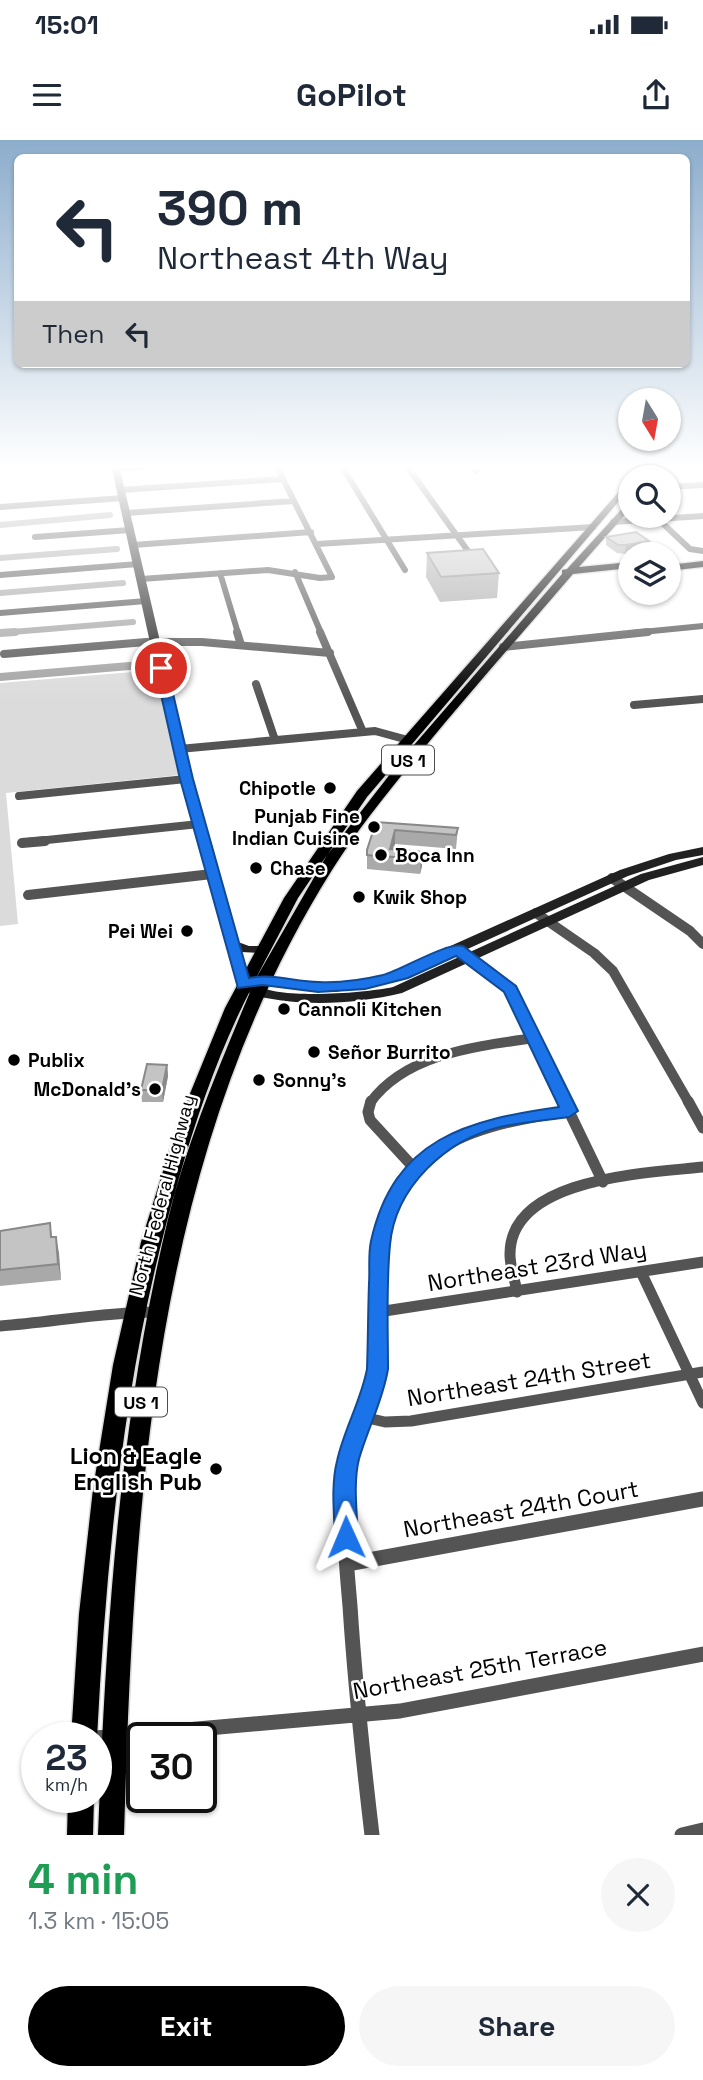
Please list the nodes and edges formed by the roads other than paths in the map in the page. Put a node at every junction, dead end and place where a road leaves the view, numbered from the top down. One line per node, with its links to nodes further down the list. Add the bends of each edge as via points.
1 (145, 544): 8 (street)
2 (317, 544): 22 (street, via 333,575 320,578)
3 (390, 544): 19 (street)
4 (463, 544): 14 (street)
5 (581, 544): 16 (main road, US 1)
6 (594, 544): 10 (main road, US 1)
7 (686, 544): 9 (street)
8 (133, 545): 13 (street)
9 (703, 551)
10 (582, 557): 16 (main road, North Federal Highway / US 1); 20 (main road)
11 (703, 558): 12 (main road)
12 (681, 561)
13 (138, 564): 24 (street); 25 (street)
14 (478, 564)
15 (703, 564): 17 (main road)
16 (565, 567): 20 (main road); 26 (main road, North Federal Highway / US 1)
17 (681, 567)
18 (618, 568): 20 (main road)
19 (405, 570)
20 (604, 571): 21 (main road); 26 (main road)
21 (618, 571)
22 (295, 572): 23 (street); 34 (street)
23 (220, 573): 25 (street); 33 (street)
24 (0, 575)
25 (141, 579): 27 (street)
26 (556, 580): 30 (main road, North Federal Highway / US 1); 30 (main road, North Federal Highway / US 1, via 537,589)
27 (146, 601): 28 (street); 31 (street)
28 (0, 613)
29 (703, 626): 32 (street)
30 (507, 639): 32 (street); 32 (street); 41 (main road, North Federal Highway / US 1)
31 (155, 643): 33 (street); 35 (street); 42 (street)
32 (532, 644)
33 (241, 645): 34 (street)
34 (330, 653): 39 (street)
35 (5, 654)
36 (256, 684): 40 (street)
37 (703, 699): 38 (street)
38 (634, 705)
39 (363, 732): 40 (street); 41 (street)
40 (275, 740): 42 (street)
41 (415, 741): 44 (main road, North Federal Highway / US 1); 46 (main road, North Federal Highway / US 1)
42 (179, 749): 43 (street)
43 (186, 779): 45 (street); 47 (street)
44 (362, 794): 46 (street); 48 (main road, North Federal Highway / US 1)
45 (19, 796)
46 (377, 797): 50 (main road, North Federal Highway / US 1)
47 (199, 824): 49 (street); 53 (street)
48 (330, 835): 50 (main road); 55 (main road, North Federal Highway / US 1)
49 (22, 843)
50 (338, 850): 55 (main road, North Federal Highway / US 1)
51 (703, 851): 54 (street, via 650,863)
52 (703, 861): 54 (street)
53 (212, 874): 56 (street); 59 (street)
54 (618, 882): 57 (street); 58 (street); 60 (street)
55 (306, 884): 61 (main road, North Federal Highway / US 1); 63 (main road, North Federal Highway / US 1)
56 (28, 894)
57 (536, 913): 58 (street); 62 (street)
58 (549, 921): 62 (street); 66 (street, via 614,971)
59 (232, 944): 61 (street); 63 (street)
60 (703, 944)
61 (260, 949): 63 (main road, North Federal Highway / US 1)
62 (463, 954): 63 (street, via 411,985 315,999); 64 (street, via 510,989)
63 (254, 985): 70 (main road, North Federal Highway / US 1, via 213,1051 184,1127); 73 (main road, North Federal Highway / US 1, via 204,1130)
64 (535, 1038): 65 (street); 68 (street, via 433,1058 402,1074 377,1095 366,1114)
65 (569, 1111): 68 (street, via 478,1127 444,1144); 69 (street)
66 (703, 1128)
67 (703, 1167): 69 (street)
68 (415, 1169): 77 (street, via 394,1199 382,1233)
69 (603, 1182): 74 (street, via 560,1191 537,1204 519,1222 508,1253)
70 (146, 1258): 73 (main road, via 155,1274); 75 (main road, North Federal Highway / US 1)
71 (703, 1262): 72 (street, Northeast 23rd Way)
72 (641, 1272): 74 (street, Northeast 23rd Way); 79 (street)
73 (165, 1276): 76 (main road, North Federal Highway / US 1)
74 (517, 1292): 77 (street, Northeast 23rd Way)
75 (134, 1310): 76 (street); 78 (street); 86 (main road, North Federal Highway / US 1, via 109,1452)
76 (157, 1312): 87 (main road, North Federal Highway / US 1, via 135,1442)
77 (378, 1312): 81 (street, via 377,1369)
78 (0, 1326)
79 (696, 1373): 80 (street); 81 (street, Northeast 24th Street, via 411,1421)
80 (703, 1403)
81 (363, 1417): 83 (street, via 353,1439 345,1482)
82 (703, 1499): 83 (street, Northeast 24th Court)
83 (347, 1564): 85 (street)
84 (703, 1654): 85 (street, Northeast 25th Terrace, via 400,1711)
85 (357, 1715): 88 (street, Northeast 25th Terrace); 94 (street)
86 (85, 1722)
87 (107, 1722)
88 (112, 1737)
89 (81, 1813): 92 (main road)
90 (110, 1813): 93 (main road, North Federal Highway / US 1)
91 (703, 1830): 95 (street)
92 (80, 1835)
93 (111, 1835)
94 (372, 1835)
95 (682, 1835)

